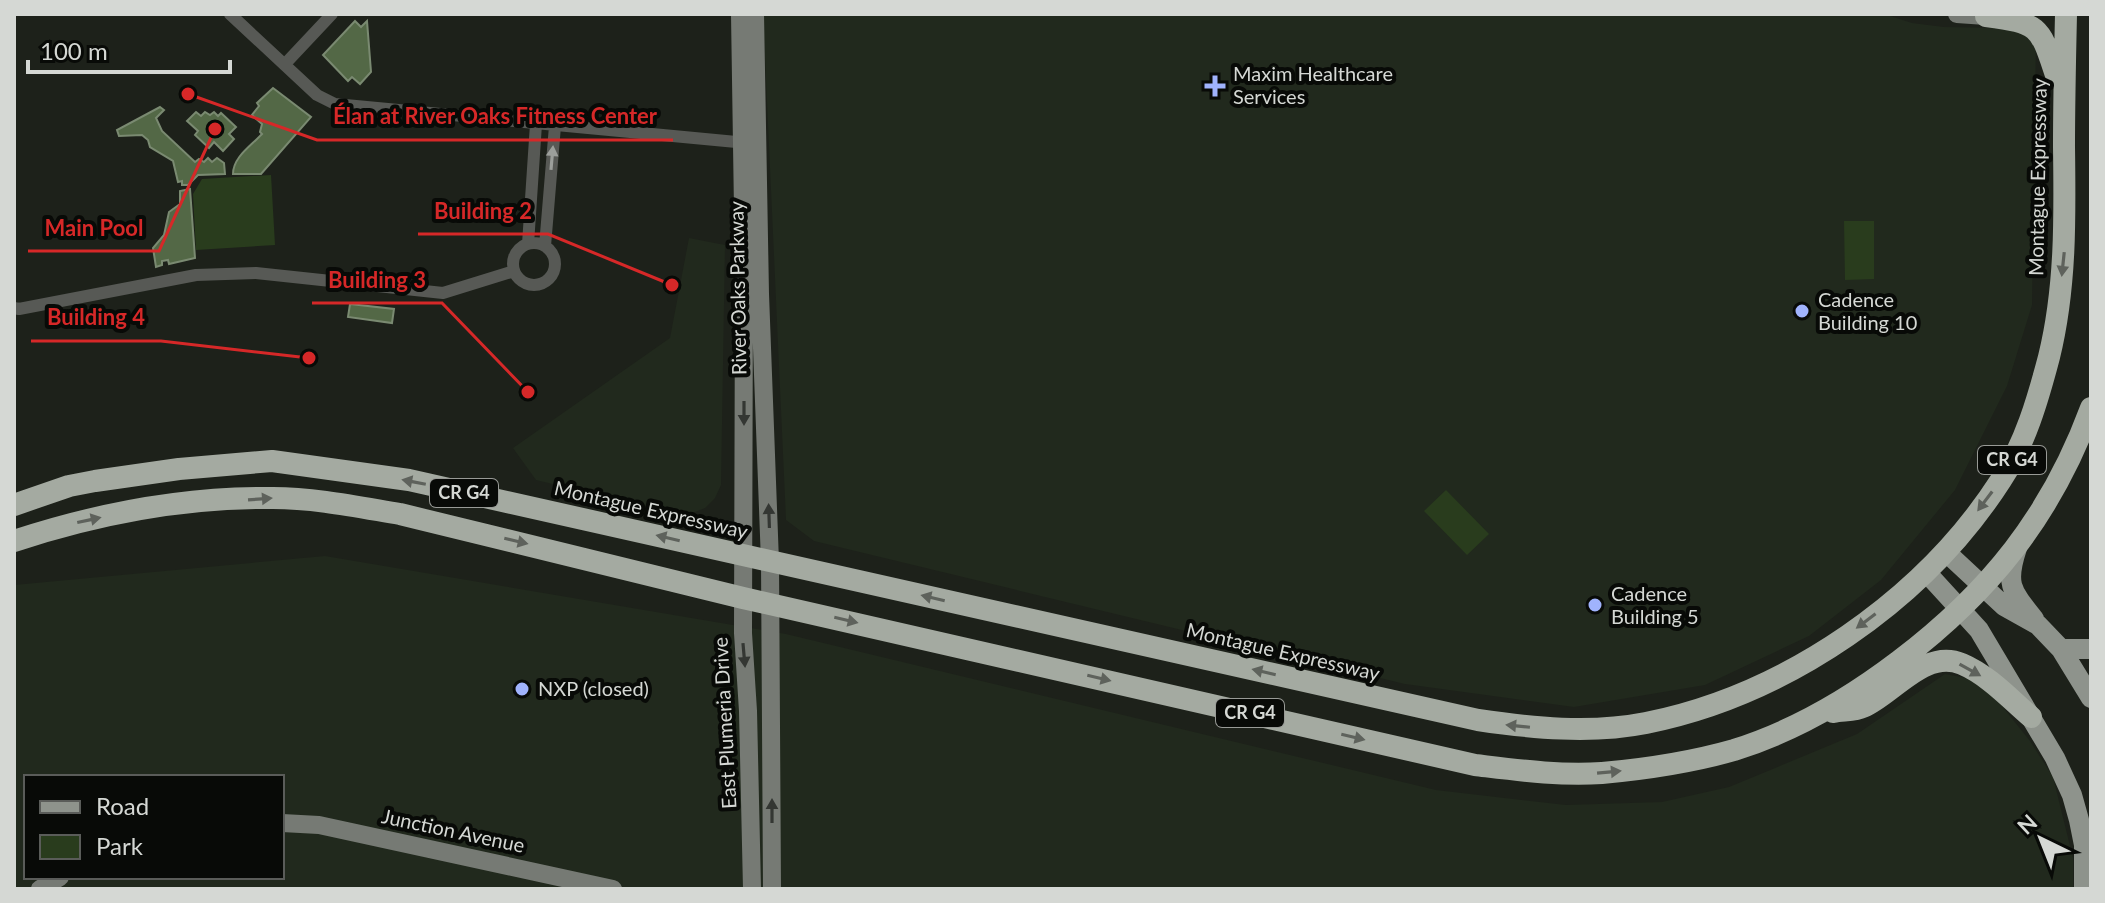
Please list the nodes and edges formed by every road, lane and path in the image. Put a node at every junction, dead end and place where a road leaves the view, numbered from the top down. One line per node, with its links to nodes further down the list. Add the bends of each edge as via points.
1 (230, 14): 8 (street)
2 (332, 14): 8 (street)
3 (740, 14): 12 (street, River Oaks Parkway)
4 (755, 14): 12 (street, River Oaks Parkway)
5 (1957, 14): 7 (street)
6 (2066, 14): 9 (highway, Montague Expressway / CR G4)
7 (1991, 15): 9 (highway, via 2038,31)
8 (285, 64): 10 (street, via 317,95 335,104)
9 (2064, 96): 23 (highway, Montague Expressway / CR G4, one-way to 23, via 2065,241 2050,354 2035,408 2007,469)
10 (536, 124): 11 (street); 13 (street)
11 (555, 126): 12 (street); 14 (street, one-way to 11)
12 (750, 144): 16 (street, River Oaks Parkway); 18 (street, River Oaks Parkway, via 752,223 759,236)
13 (528, 244): 14 (street); 15 (street, via 515,254)
14 (545, 246): 15 (street, via 555,267 545,283 526,284)
15 (514, 271): 17 (street, via 443,293 256,273 196,275)
16 (744, 275): 18 (street, via 752,295 753,359); 24 (street, River Oaks Parkway, one-way to 24)
17 (14, 308)
18 (762, 378): 25 (street, River Oaks Parkway, one-way to 18)
19 (2091, 408): 22 (highway, CR G4, via 2067,463)
20 (14, 505): 24 (highway, Montague Expressway / CR G4, one-way to 20, via 409,480 272,461 95,481)
21 (14, 541): 28 (highway, CR G4, one-way to 28, via 104,516 273,498 400,514)
22 (2018, 544): 27 (highway, CR G4); 31 (main road, via 2009,571 2012,591)
23 (1946, 552): 26 (highway, Montague Expressway / CR G4); 27 (main road)
24 (744, 555): 25 (highway, Montague Expressway / CR G4); 28 (street, East Plumeria Drive)
25 (770, 562): 26 (highway, Montague Expressway / CR G4, one-way to 25, via 1853,630 1770,681 1646,723 1597,728 1478,720); 29 (street)
26 (1926, 572): 30 (main road)
27 (1984, 587): 30 (highway, CR G4); 31 (main road, via 2004,606)
28 (743, 598): 29 (highway, CR G4); 39 (street, East Plumeria Drive, one-way to 39)
29 (770, 602): 35 (highway, CR G4, one-way to 35, via 1475,765 1526,771 1647,768 1734,750); 40 (street, one-way to 29)
30 (1962, 610): 35 (highway, CR G4, via 1859,692); 36 (main road)
31 (2038, 625): 32 (main road)
32 (2061, 649): 33 (main road); 34 (main road)
33 (2091, 649)
34 (2091, 698)
35 (1824, 713): 36 (highway, one-way to 36, via 1862,708 1931,663 1951,661 1987,680)
36 (2031, 717): 41 (main road, via 2072,795 2084,845)
37 (284, 823): 38 (street, Junction Avenue, via 306,822)
38 (613, 889)
39 (752, 889)
40 (772, 889)
41 (2084, 889)

